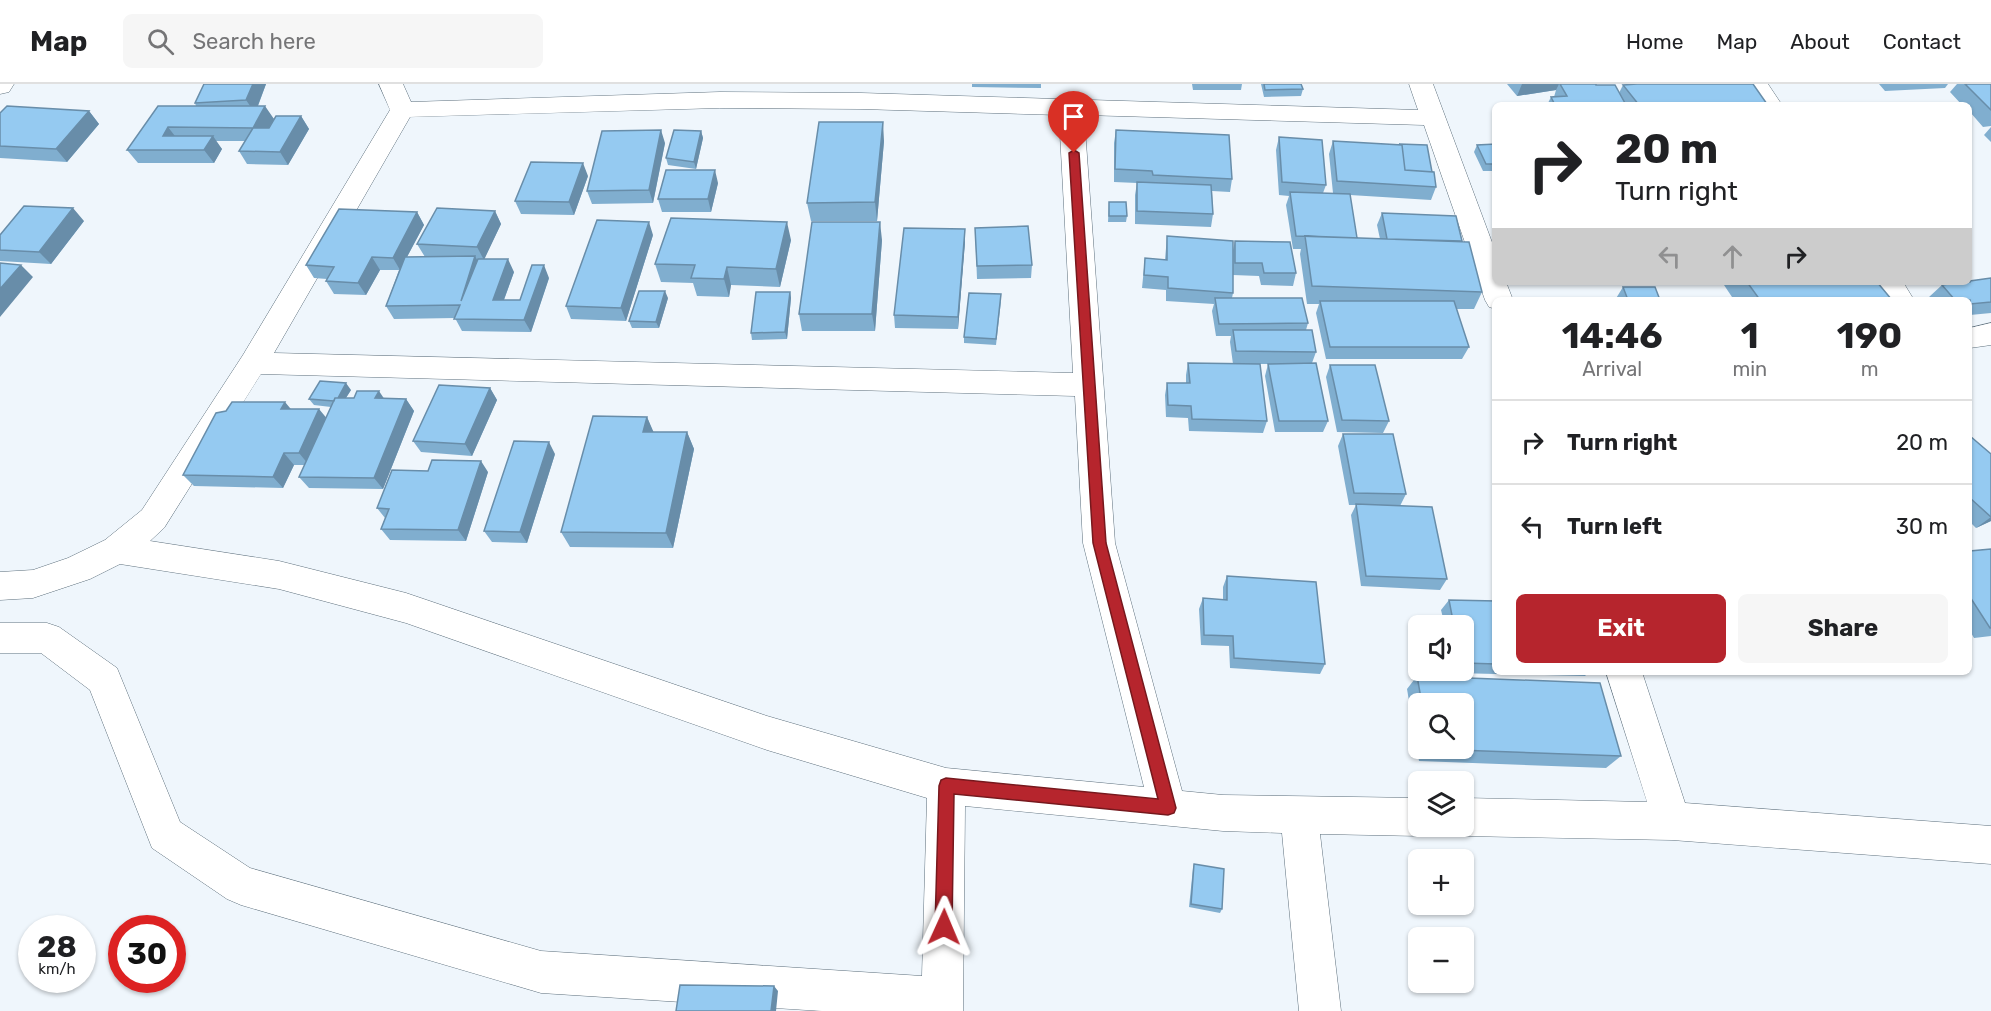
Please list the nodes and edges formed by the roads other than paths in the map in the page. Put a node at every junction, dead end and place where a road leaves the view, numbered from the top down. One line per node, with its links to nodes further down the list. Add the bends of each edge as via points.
1 (391, 84): 7 (street)
2 (1421, 84): 8 (street)
3 (1755, 84): 5 (street)
4 (722, 92): 6 (street); 7 (street)
5 (1768, 102)
6 (1071, 107): 8 (street); 13 (street)
7 (402, 110): 12 (street)
8 (1432, 118): 9 (street)
9 (1492, 281)
10 (1991, 334): 11 (street)
11 (1972, 338)
12 (253, 363): 13 (street); 14 (street, via 153,519)
13 (1089, 385): 19 (street, via 1099,543)
14 (117, 550): 15 (street, via 33,584); 18 (street, via 279,575 406,608 766,733)
15 (0, 585)
16 (0, 638): 25 (street, via 47,638 104,679 166,835 241,885 541,972)
17 (1625, 675): 23 (street)
18 (946, 786): 19 (street); 25 (street)
19 (1168, 808): 20 (street)
20 (1299, 815): 21 (street); 26 (street)
21 (1408, 817)
22 (1474, 818): 23 (street)
23 (1672, 820): 24 (street)
24 (1991, 845)
25 (942, 1004)
26 (1320, 1011)

